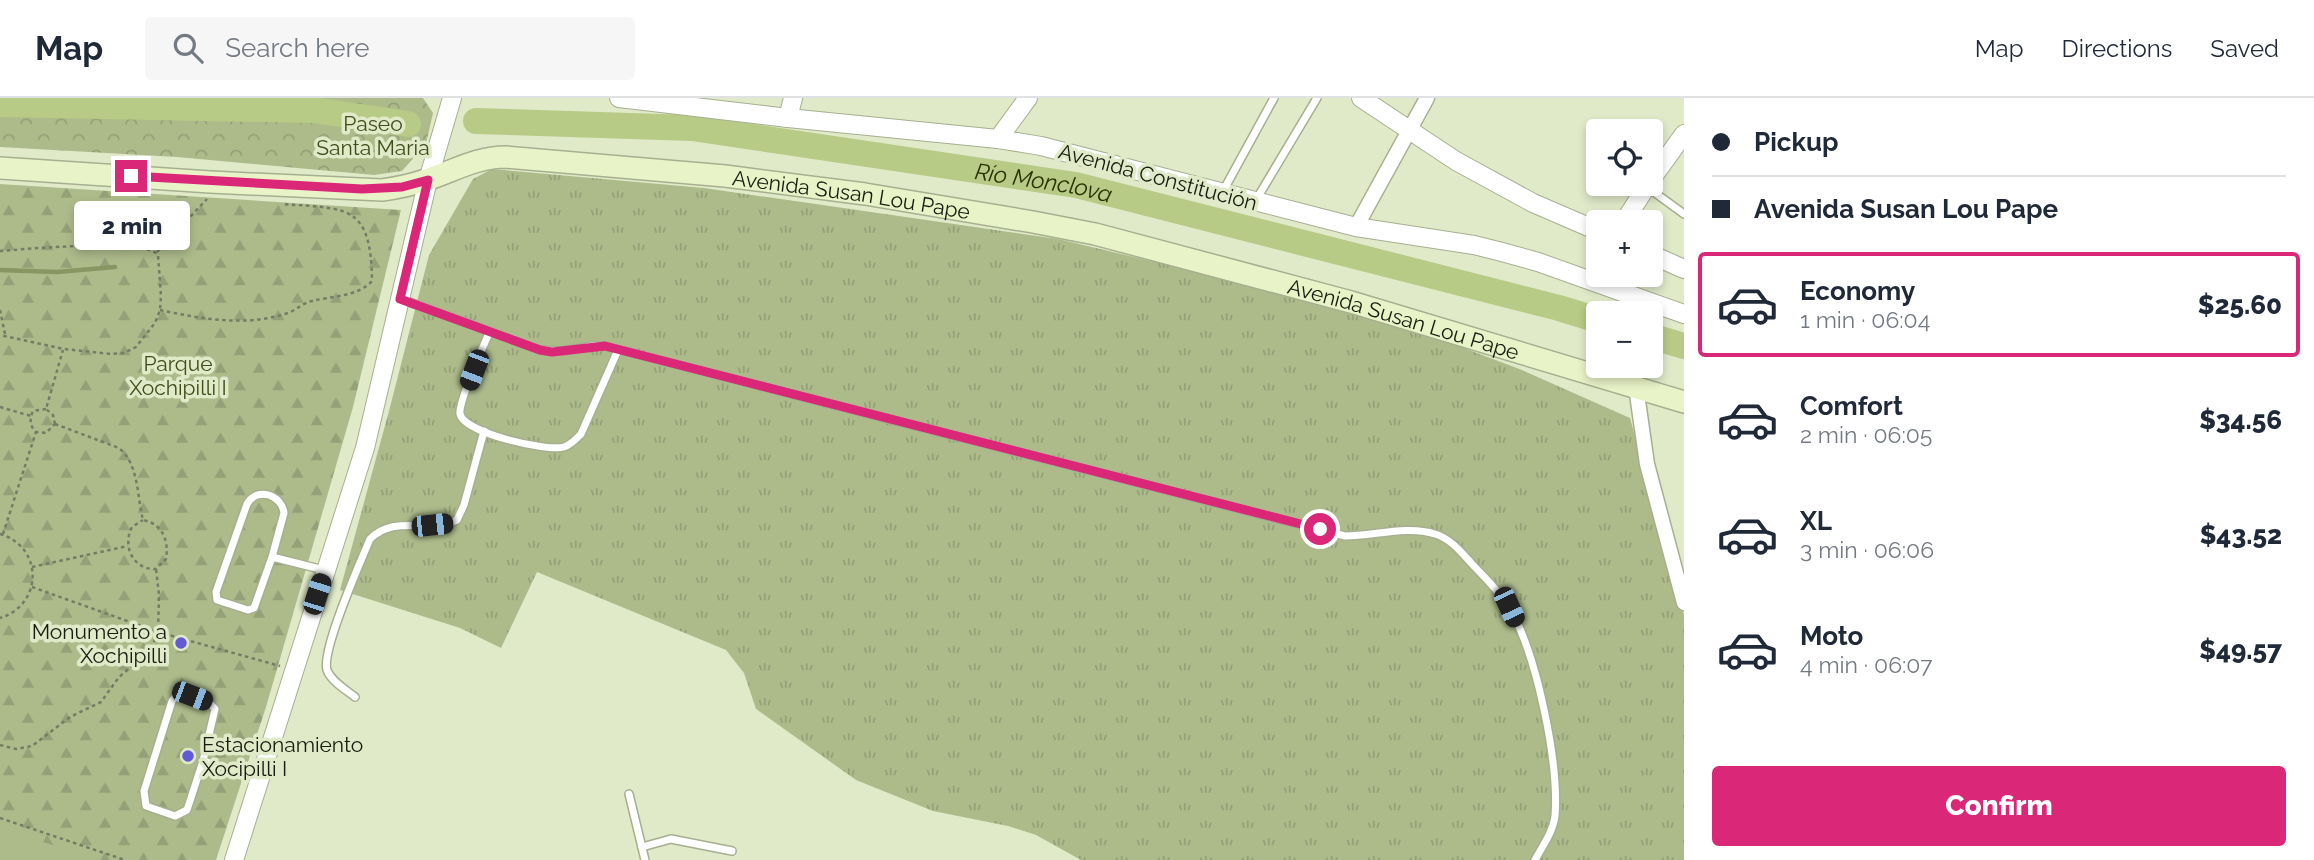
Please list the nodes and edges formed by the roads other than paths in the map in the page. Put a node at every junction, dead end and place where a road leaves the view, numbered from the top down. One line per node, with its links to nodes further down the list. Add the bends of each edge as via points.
1 (619, 98): 9 (street, Avenida Constitución)
2 (793, 98): 9 (street)
3 (1028, 98): 12 (street)
4 (1273, 98): 16 (lane)
5 (1317, 98): 18 (lane)
6 (1361, 98): 10 (street)
7 (1427, 98): 10 (street)
8 (452, 101): 15 (street)
9 (788, 118): 12 (street, Avenida Constitución)
10 (1410, 131): 20 (street, via 1533,202); 21 (street)
11 (1684, 134): 13 (street)
12 (998, 139): 16 (street, Avenida Constitución)
13 (1663, 163)
14 (0, 169): 15 (main road, Avenida Susan Lou Pape, via 362,189)
15 (428, 180): 26 (street); 30 (main road, Avenida Susan Lou Pape, via 481,159 558,161 738,177 1034,222 1324,294)
16 (1222, 193): 18 (street, Avenida Constitución)
17 (1662, 196): 19 (lane)
18 (1255, 202): 21 (street, Avenida Constitución)
19 (1684, 214)
20 (1586, 226)
21 (1356, 227): 24 (street, Avenida Constitución, via 1488,248)
22 (1663, 260): 23 (street)
23 (1684, 270)
24 (1586, 275)
25 (1622, 287): 27 (street, Avenida Constitución)
26 (400, 299): 28 (lane); 35 (street, via 365,448)
27 (1684, 314)
28 (489, 333): 29 (lane, via 552,352 593,346); 32 (lane, via 460,409 463,419)
29 (618, 349): 32 (lane, via 581,434 571,444 552,448); 45 (lane, via 1345,536 1436,534 1452,543 1509,607 1524,638 1544,711 1554,775 1553,826)
30 (1636, 387): 31 (main road, Avenida Susan Lou Pape); 34 (street, via 1647,464)
31 (1684, 402)
32 (484, 431): 37 (lane, via 457,520 387,526 370,539 327,660 331,677)
33 (272, 557): 33 (lane, via 283,506 278,499 255,495 247,503 217,600 254,608); 35 (lane)
34 (1678, 560): 36 (street)
35 (325, 571): 39 (street)
36 (1684, 603)
37 (355, 697)
38 (203, 761): 38 (lane, via 215,709 192,696 177,695 144,791 146,806 175,816 187,810); 39 (lane)
39 (259, 777): 43 (street)
40 (629, 794): 41 (lane)
41 (642, 847): 42 (lane, via 671,839); 44 (lane)
42 (732, 851)
43 (234, 860)
44 (645, 860)
45 (1535, 860)

